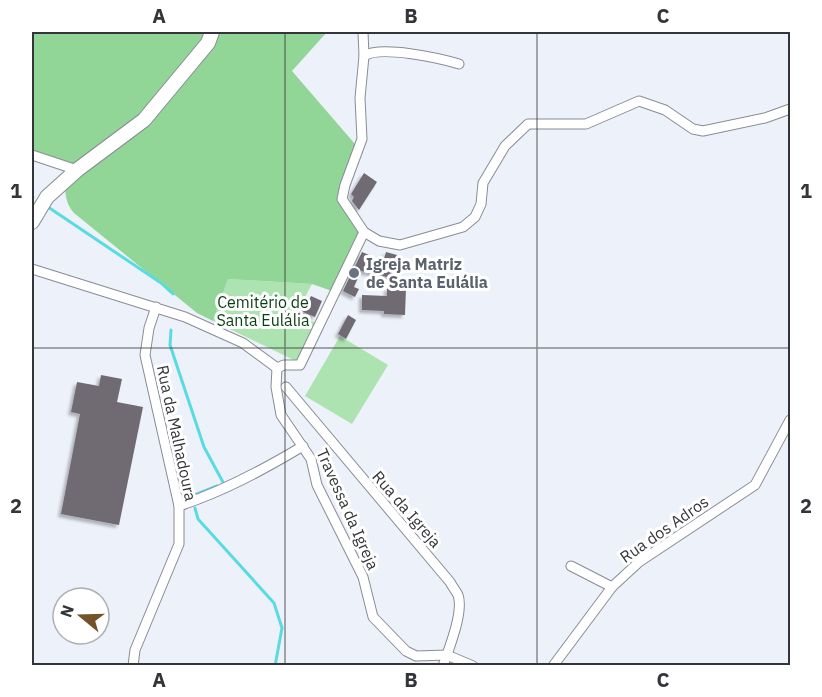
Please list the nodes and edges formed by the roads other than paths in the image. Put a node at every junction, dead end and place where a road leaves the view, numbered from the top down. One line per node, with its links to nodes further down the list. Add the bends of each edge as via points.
1 (212, 32): 7 (street, via 208,43 144,120)
2 (363, 32): 3 (street)
3 (364, 56): 4 (street, via 382,51); 9 (street, via 362,139 342,199)
4 (459, 64)
5 (790, 109): 9 (street, via 703,131 639,101 586,124 528,124 505,146 483,183 475,218 463,227 400,245 379,242)
6 (32, 155): 7 (street)
7 (77, 170): 8 (street, via 46,197)
8 (32, 222)
9 (364, 231): 12 (street, via 300,365)
10 (32, 269): 11 (street)
11 (156, 307): 12 (street, via 243,343); 16 (street, Rua da Malhadoura, via 145,355)
12 (277, 368): 15 (street, Travessa da Igreja, via 281,415)
13 (286, 387): 19 (street, Rua da Igreja, via 458,595)
14 (790, 420): 18 (street, Rua dos Adros, via 755,484 639,562)
15 (303, 446): 16 (street, via 218,493); 19 (street, Travessa da Igreja, via 363,576 374,617 406,651 416,656)
16 (179, 506): 20 (street, Rua da Malhadoura, via 179,544 135,650)
17 (571, 566): 18 (street)
18 (612, 587): 23 (street, Rua dos Adros)
19 (447, 655): 21 (street, Rua da Igreja); 22 (street)
20 (133, 666)
21 (443, 666)
22 (473, 666)
23 (553, 666)

